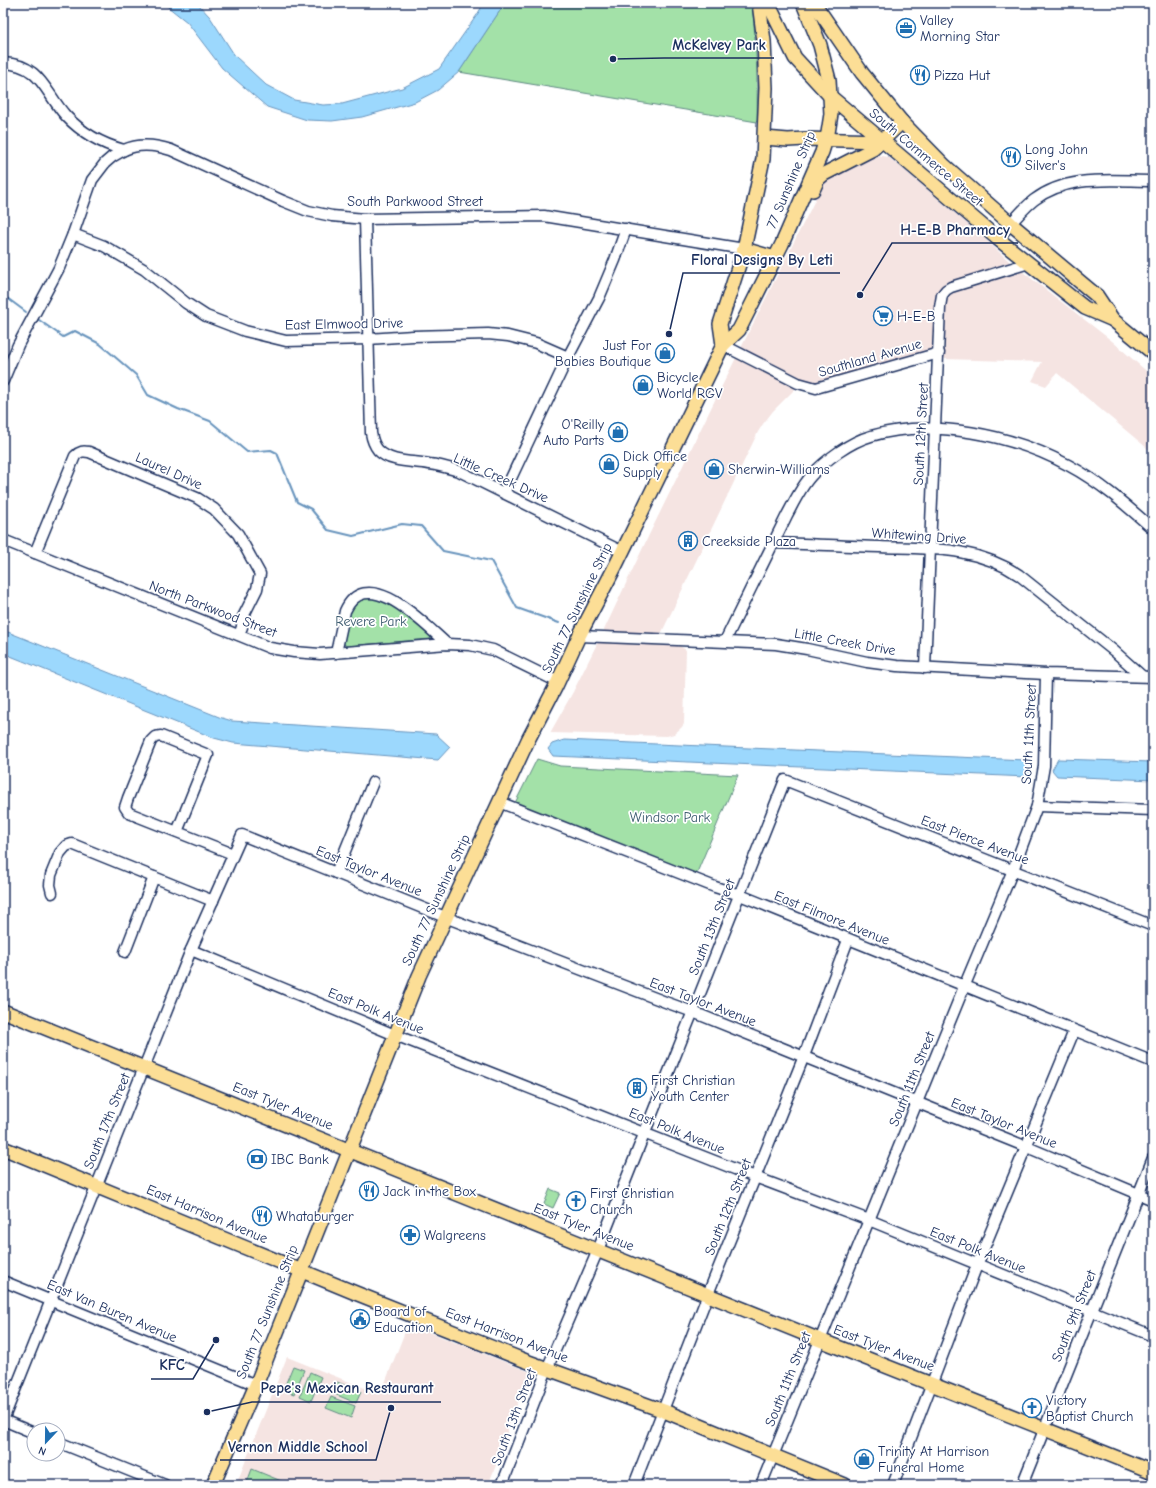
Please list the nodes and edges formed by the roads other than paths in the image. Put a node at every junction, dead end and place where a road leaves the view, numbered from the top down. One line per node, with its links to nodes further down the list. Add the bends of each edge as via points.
1 (759, 3): 8 (main road, 77 Sunshine Strip, via 764,42)
2 (768, 3): 6 (main road, South Commerce Street, via 795,58)
3 (803, 3): 6 (main road, 77 Sunshine Strip, via 826,63)
4 (814, 3): 7 (main road, South Commerce Street, via 862,73)
5 (3, 63): 13 (street, via 18,65 39,77 60,109 77,127 101,141)
6 (831, 97): 10 (main road, 77 Sunshine Strip, via 831,114); 12 (main road, South Commerce Street)
7 (902, 122): 12 (main road); 18 (main road, South Commerce Street, via 945,166)
8 (765, 138): 11 (main road); 14 (main road, 77 Sunshine Strip)
9 (805, 139): 10 (main road); 11 (main road); 15 (main road, via 812,147)
10 (826, 139): 12 (main road); 15 (main road, 77 Sunshine Strip)
11 (788, 140): 14 (main road, via 773,147)
12 (882, 141): 21 (main road, South Commerce Street); 22 (main road, via 873,149 818,179 797,222)
13 (124, 150): 17 (street, South Parkwood Street, via 140,146 161,147 308,211); 20 (street, via 105,163 92,180)
14 (763, 159): 23 (main road, 77 Sunshine Strip)
15 (817, 163): 22 (main road, 77 Sunshine Strip)
16 (1153, 181): 18 (street, via 1092,181 1063,184 1033,200)
17 (365, 219): 19 (street, South Parkwood Street, via 544,216); 27 (street, Little Creek Drive)
18 (1011, 224): 21 (street); 26 (main road, South Commerce Street, via 1097,296)
19 (626, 229): 23 (street, South Parkwood Street); 31 (street, via 607,279)
20 (73, 234): 27 (street, East Elmwood Drive, via 104,246 144,270 206,316 245,331 286,341); 32 (street)
21 (998, 239): 25 (main road, South Commerce Street)
22 (782, 244): 24 (main road, 77 Sunshine Strip)
23 (744, 250): 24 (main road, South Parkwood Street); 28 (main road, 77 Sunshine Strip, via 720,324)
24 (775, 258): 28 (main road, 77 Sunshine Strip, via 739,330)
25 (1029, 263): 26 (main road, South Commerce Street, via 1085,308); 29 (street, South 12th Street, via 957,284 946,290 941,301)
26 (1113, 320): 30 (main road, South Commerce Street)
27 (368, 339): 31 (street, East Elmwood Drive, via 488,334 536,343); 34 (street, Little Creek Drive, via 370,433 378,450 396,459 459,471)
28 (723, 345): 29 (street, Southland Avenue, via 798,383 816,388); 39 (main road, South 77 Sunshine Strip)
29 (939, 353): 33 (street, South 12th Street)
30 (1153, 353)
31 (568, 357): 34 (street)
32 (3, 381)
33 (936, 429): 35 (street, via 967,431 1010,441 1068,464 1109,491); 37 (street, via 880,434 837,454 810,476); 38 (street, South 12th Street)
34 (504, 493): 39 (street, Little Creek Drive)
35 (1153, 528)
36 (3, 540): 40 (street, North Parkwood Street)
37 (773, 543): 38 (street, Whitewing Drive); 43 (street)
38 (930, 549): 46 (street, South 12th Street); 48 (street, Whitewing Drive, via 954,550 976,555 1008,567)
39 (623, 552): 42 (main road, South 77 Sunshine Strip)
40 (35, 553): 41 (street, North Parkwood Street); 41 (street, Laurel Drive, via 75,456 79,452 89,452 196,498 214,510 238,534 260,574 257,589 242,620)
41 (239, 635): 45 (street, North Parkwood Street, via 270,648 320,654)
42 (579, 636): 43 (street, Little Creek Drive); 50 (main road, South 77 Sunshine Strip)
43 (725, 641): 46 (street, Little Creek Drive, via 786,645 867,662)
44 (447, 644): 45 (street, North Parkwood Street); 45 (street, via 397,602 370,593 356,597 347,605); 50 (street, North Parkwood Street, via 493,650)
45 (336, 652)
46 (925, 668): 47 (street, Little Creek Drive)
47 (1046, 674): 48 (street, Little Creek Drive); 54 (street, South 11th Street, via 1044,766)
48 (1142, 676): 49 (street, Little Creek Drive)
49 (1153, 677)
50 (558, 682): 53 (main road, South 77 Sunshine Strip)
51 (786, 780): 59 (street, East Pierce Avenue); 63 (street, South 13th Street)
52 (373, 782): 60 (street)
53 (499, 802): 63 (street, East Filmore Avenue); 65 (main road, South 77 Sunshine Strip)
54 (1037, 806): 55 (street); 59 (street, South 11th Street)
55 (1153, 810)
56 (177, 832): 56 (street, via 129,813 125,806 151,740 155,737 161,736 208,755); 58 (street)
57 (242, 835): 58 (street, South 17th Street); 60 (street, East Taylor Avenue)
58 (234, 854): 64 (street, South 17th Street)
59 (1013, 870): 66 (street, East Pierce Avenue); 70 (street, South 11th Street)
60 (336, 872): 65 (street, East Taylor Avenue)
61 (154, 877): 62 (street, via 72,844 60,853 50,880); 64 (street); 69 (street)
62 (52, 893)
63 (740, 895): 67 (street, East Filmore Avenue); 72 (street, South 13th Street)
64 (213, 901): 68 (street, South 17th Street)
65 (445, 918): 72 (street, East Taylor Avenue); 74 (main road, South 77 Sunshine Strip)
66 (1153, 926)
67 (848, 940): 70 (street, East Filmore Avenue); 75 (street, South 12th Street)
68 (191, 950): 74 (street, East Polk Avenue); 77 (street, South 17th Street)
69 (125, 952)
70 (964, 986): 73 (street, East Filmore Avenue); 78 (street, South 11th Street)
71 (3, 1011): 77 (main road, East Tyler Avenue)
72 (693, 1012): 75 (street, East Taylor Avenue); 79 (street, South 13th Street)
73 (1074, 1031): 76 (street, East Filmore Avenue); 80 (street)
74 (395, 1035): 79 (street, East Polk Avenue); 82 (main road, South 77 Sunshine Strip)
75 (804, 1056): 78 (street, East Taylor Avenue); 84 (street, South 12th Street)
76 (1153, 1062)
77 (144, 1068): 82 (main road, East Tyler Avenue); 85 (street, South 17th Street)
78 (918, 1102): 80 (street, East Taylor Avenue); 88 (street, South 11th Street)
79 (644, 1133): 84 (street, East Polk Avenue); 89 (street, South 13th Street)
80 (1027, 1147): 86 (street, East Taylor Avenue); 90 (street)
81 (3, 1148): 85 (main road, East Harrison Avenue)
82 (349, 1150): 89 (main road, East Tyler Avenue); 91 (main road, South 77 Sunshine Strip)
83 (1153, 1158): 86 (street, South 9th Street)
84 (755, 1177): 88 (street, East Polk Avenue); 93 (street, South 12th Street)
85 (96, 1185): 91 (main road, East Harrison Avenue); 94 (street, South 17th Street)
86 (1138, 1194): 87 (street, East Taylor Avenue); 95 (street, South 9th Street)
87 (1153, 1200)
88 (869, 1220): 90 (street, East Polk Avenue); 97 (street, South 11th Street)
89 (598, 1250): 93 (main road, East Tyler Avenue); 98 (street, South 13th Street)
90 (977, 1265): 95 (street, East Polk Avenue); 99 (street)
91 (301, 1270): 98 (main road, East Harrison Avenue); 100 (main road, South 77 Sunshine Strip)
92 (3, 1280): 94 (street, East Van Buren Avenue)
93 (708, 1294): 97 (main road, East Tyler Avenue); 101 (street, South 12th Street)
94 (51, 1300): 100 (street, East Van Buren Avenue); 102 (street, South 17th Street)
95 (1091, 1311): 96 (street, East Polk Avenue); 103 (street, South 9th Street)
96 (1153, 1336)
97 (820, 1340): 99 (main road, East Tyler Avenue); 106 (street, South 11th Street)
98 (547, 1369): 101 (main road, East Harrison Avenue); 111 (street, South 13th Street)
99 (932, 1384): 103 (main road, East Tyler Avenue); 115 (street)
100 (256, 1385): 110 (main road, South 77 Sunshine Strip)
101 (664, 1411): 106 (main road, East Harrison Avenue); 112 (street, South 12th Street)
102 (3, 1420): 104 (street)
103 (1044, 1428): 107 (main road, East Tyler Avenue); 116 (street, South 9th Street)
104 (26, 1430)
105 (66, 1445): 109 (street)
106 (772, 1455): 113 (street, South 11th Street); 114 (main road, East Harrison Avenue)
107 (1153, 1472)
108 (1153, 1479): 117 (street)
109 (165, 1485)
110 (213, 1485)
111 (502, 1485)
112 (634, 1485)
113 (761, 1485)
114 (845, 1485)
115 (893, 1485)
116 (1022, 1485)
117 (1150, 1485)

